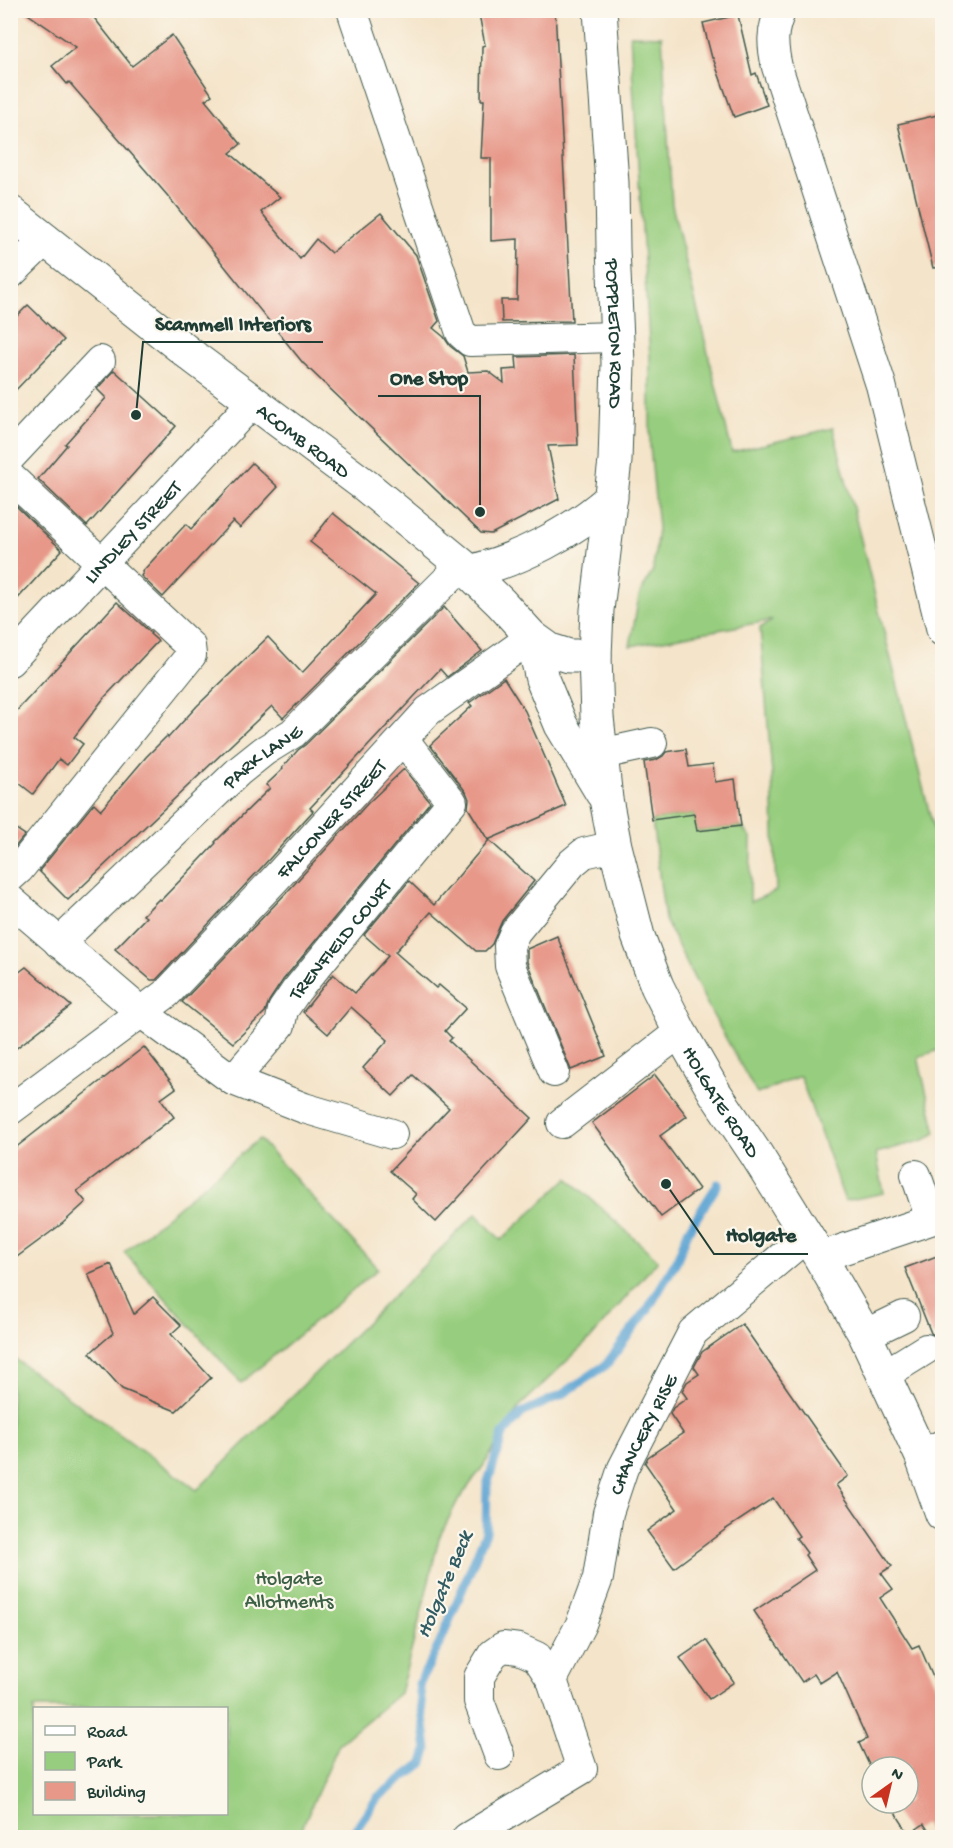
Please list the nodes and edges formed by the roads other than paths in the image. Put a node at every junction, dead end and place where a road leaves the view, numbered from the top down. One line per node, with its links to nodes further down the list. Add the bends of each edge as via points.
1 (352, 10): 7 (street, via 461,333 470,340)
2 (600, 10): 7 (main road, POPPLETON ROAD, via 612,183)
3 (781, 10): 15 (street, via 772,45 777,67 881,385)
4 (10, 212): 5 (main road, ACOMB ROAD)
5 (46, 239): 6 (street); 9 (main road, ACOMB ROAD)
6 (10, 274)
7 (616, 337): 12 (main road, POPPLETON ROAD, via 617,428)
8 (100, 361): 10 (street)
9 (253, 402): 13 (street, LINDLEY STREET); 14 (main road, ACOMB ROAD, via 366,486)
10 (10, 457)
11 (10, 477): 13 (street)
12 (611, 498): 14 (main road, via 569,530 510,560); 17 (main road, POPPLETON ROAD)
13 (103, 564): 18 (street, LINDLEY STREET); 24 (street, via 190,646 191,655)
14 (465, 568): 16 (main road, ACOMB ROAD); 26 (street, PARK LANE, via 293,733 238,771)
15 (942, 631)
16 (532, 638): 17 (main road, ACOMB ROAD, via 569,656); 19 (street, FALCONER STREET, via 429,711); 22 (main road, via 542,679 561,725)
17 (595, 656): 21 (main road, HOLGATE ROAD)
18 (10, 661)
19 (403, 739): 27 (street, FALCONER STREET, via 167,993); 30 (street, TRENFIELD COURT, via 452,802 296,991 283,1011 280,1025)
20 (652, 743): 21 (street)
21 (601, 754): 22 (main road, HOLGATE ROAD)
22 (606, 799): 23 (main road, HOLGATE ROAD)
23 (615, 846): 28 (main road, HOLGATE ROAD, via 638,936); 29 (street, via 585,853 572,863 515,932 509,946 510,966)
24 (10, 878)
25 (10, 900): 26 (street)
26 (59, 943): 27 (street)
27 (142, 1013): 30 (street); 31 (street, FALCONER STREET)
28 (680, 1032): 32 (street); 36 (main road, HOLGATE ROAD)
29 (554, 1072)
30 (233, 1080): 33 (street, via 304,1108)
31 (10, 1110)
32 (562, 1123)
33 (392, 1134)
34 (916, 1175): 35 (street)
35 (937, 1217): 36 (street)
36 (814, 1246): 38 (main road, HOLGATE ROAD); 43 (street, CHANCERY RISE, via 693,1332 623,1468 608,1513 598,1578 581,1623)
37 (904, 1317): 38 (street)
38 (865, 1335): 40 (main road, HOLGATE ROAD)
39 (926, 1349): 40 (street)
40 (884, 1375): 41 (main road, HOLGATE ROAD)
41 (932, 1450): 42 (main road, HOLGATE ROAD)
42 (942, 1514)
43 (552, 1680): 44 (street, via 537,1657 519,1649 503,1647 485,1665 479,1677 479,1701); 45 (street, via 582,1769)
44 (499, 1755)
45 (467, 1838)

